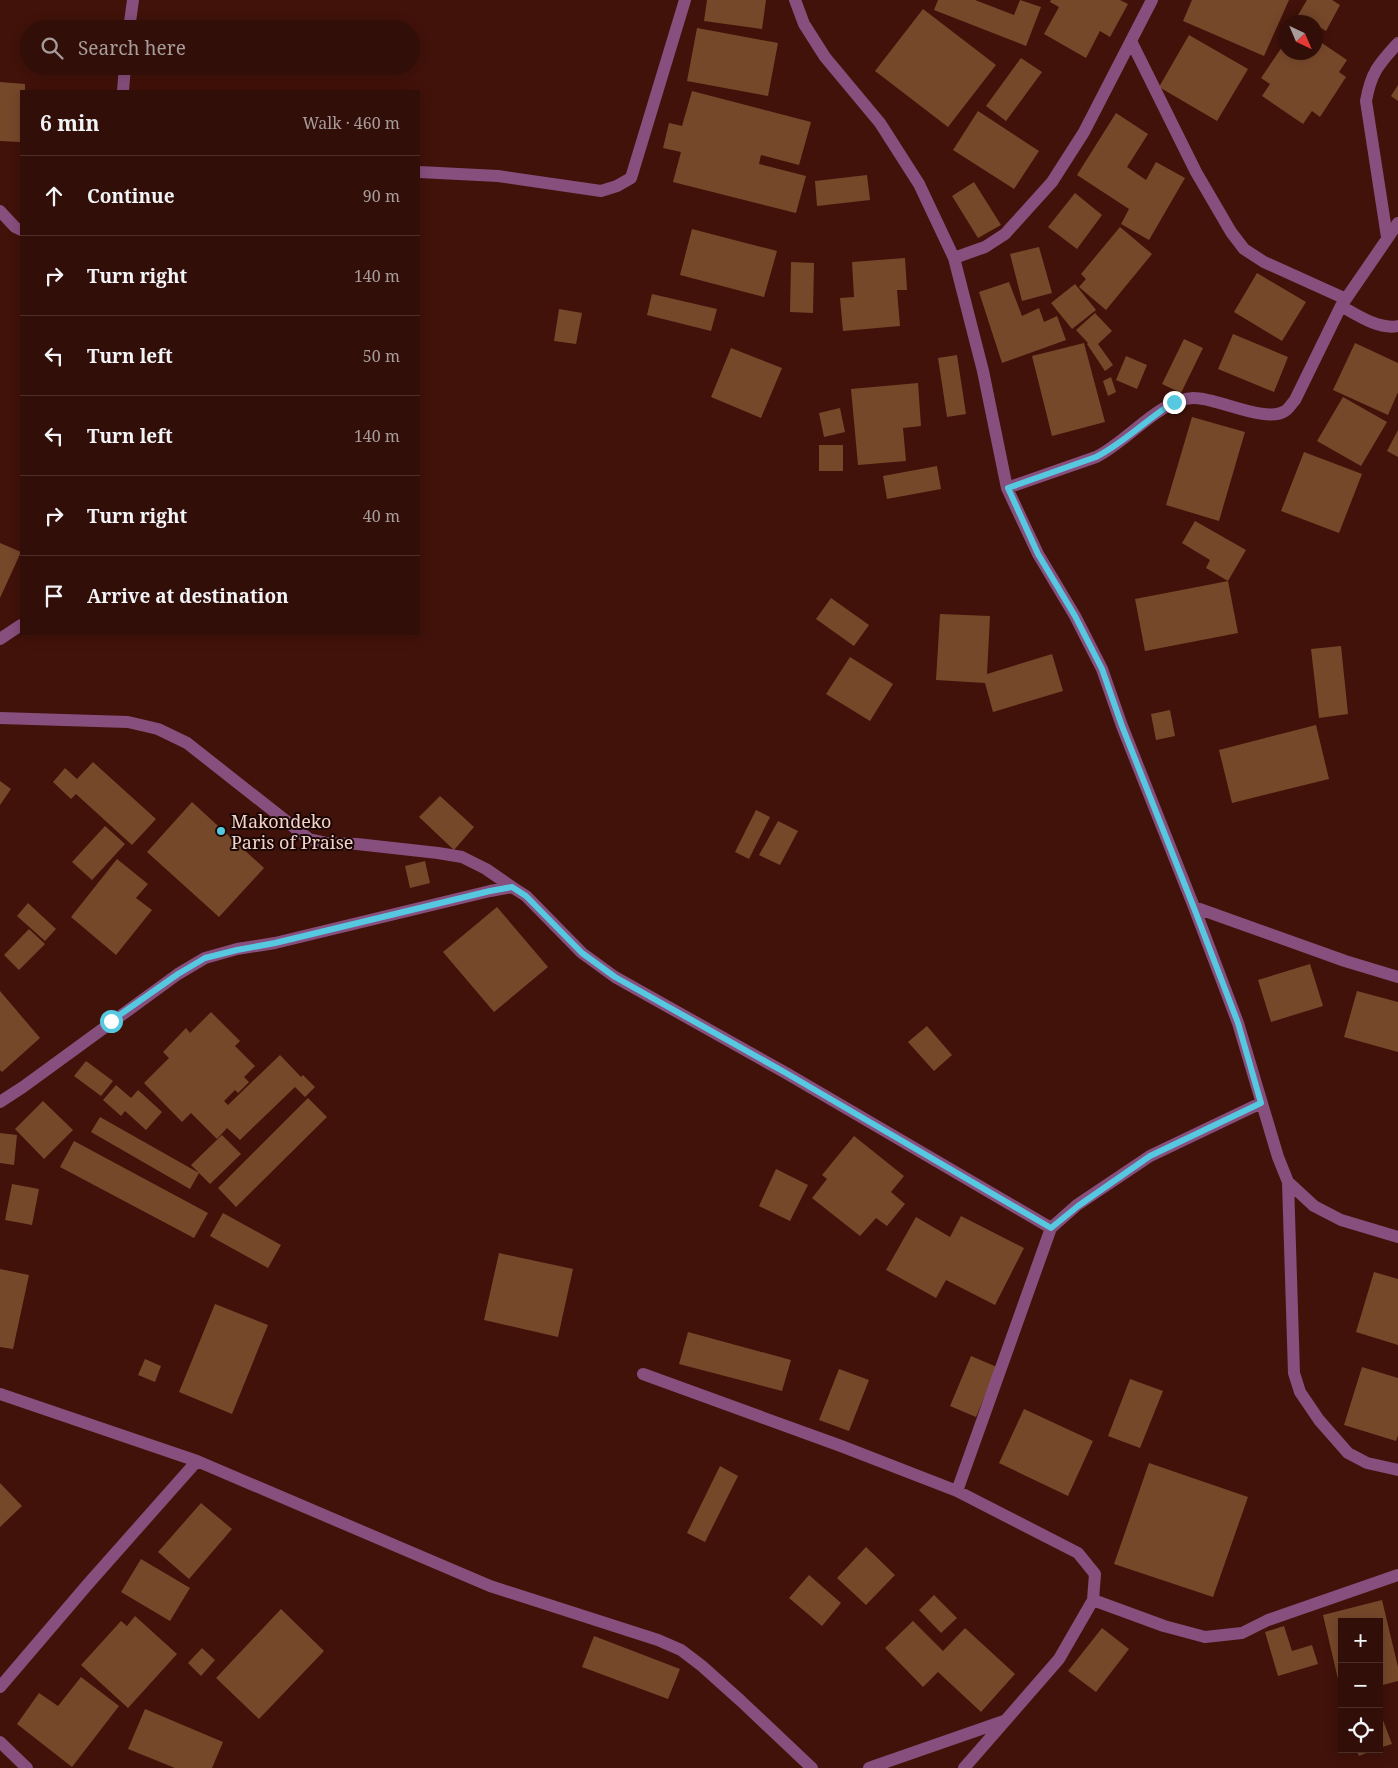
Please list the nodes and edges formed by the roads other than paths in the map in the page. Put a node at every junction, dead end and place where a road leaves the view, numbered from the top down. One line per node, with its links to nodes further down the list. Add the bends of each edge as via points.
1 (132, 0): 5 (street)
2 (685, 0): 10 (street, via 631,178 602,191 498,176)
3 (795, 0): 15 (street, via 804,24 825,57 880,123 919,184)
4 (1152, 0): 6 (street)
5 (131, 20)
6 (1131, 41): 15 (street, via 1084,132 1052,182 1005,234 985,247); 16 (street, via 1196,172 1244,249)
7 (1398, 43): 14 (street, via 1378,65 1369,82 1366,100)
8 (124, 75): 9 (street)
9 (123, 90)
10 (420, 172)
11 (0, 211): 13 (street)
12 (1398, 223): 14 (street)
13 (20, 230)
14 (1387, 237): 16 (street)
15 (954, 258): 18 (street)
16 (1343, 303): 17 (street, via 1370,322); 18 (street, via 1295,400 1286,411 1272,416 1193,398 1174,402 1107,452)
17 (1398, 326)
18 (1008, 488): 23 (street, via 1038,554 1102,669)
19 (20, 626): 20 (street)
20 (0, 639)
21 (0, 718): 22 (street, via 128,722 158,729 187,743 309,839 462,857 486,868)
22 (512, 887): 25 (street, via 205,958); 28 (street, via 526,896 582,953 615,977)
23 (1194, 908): 24 (street, via 1345,961); 26 (street, via 1238,1023)
24 (1398, 976)
25 (0, 1102)
26 (1261, 1103): 27 (street); 28 (street, via 1150,1156)
27 (1288, 1182): 29 (street, via 1314,1206 1341,1220); 33 (street, via 1294,1374 1300,1392 1348,1453 1367,1463)
28 (1051, 1228): 34 (street)
29 (1398, 1237)
30 (643, 1374): 34 (street)
31 (0, 1394): 32 (street)
32 (197, 1461): 37 (street); 41 (street, via 490,1586 681,1650)
33 (1398, 1470)
34 (956, 1491): 36 (street, via 1078,1553 1095,1574)
35 (1398, 1575): 36 (street, via 1268,1620 1242,1633 1205,1637 1164,1626)
36 (1094, 1600): 38 (street, via 1059,1659)
37 (0, 1687)
38 (1004, 1720): 42 (street); 43 (street)
39 (0, 1742): 40 (street)
40 (27, 1768)
41 (812, 1768)
42 (869, 1768)
43 (964, 1768)

